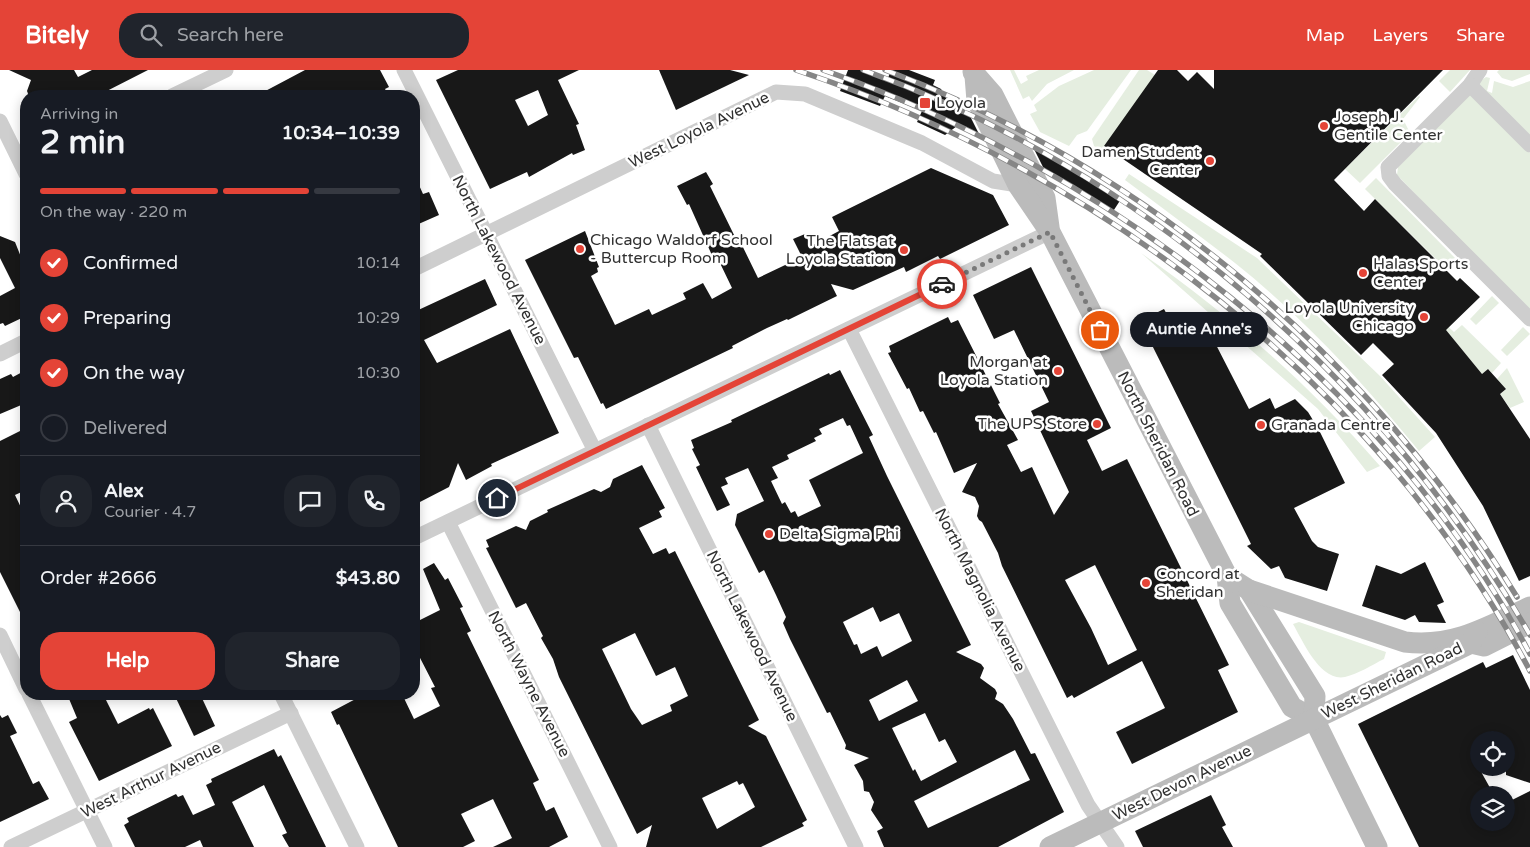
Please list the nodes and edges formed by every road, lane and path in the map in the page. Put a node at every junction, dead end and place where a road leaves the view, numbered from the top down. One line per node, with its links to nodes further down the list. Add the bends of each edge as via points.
1 (226, 70): 6 (street)
2 (404, 70): 7 (street, North Lakewood Avenue)
3 (1480, 70): 5 (street)
4 (973, 73): 12 (main road, North Sheridan Road, via 977,101); 13 (main road, North Sheridan Road, via 993,95 1044,198)
5 (1470, 85): 10 (street); 16 (street, via 1388,167 1389,176)
6 (184, 90)
7 (414, 90)
8 (420, 102): 14 (street, North Lakewood Avenue)
9 (0, 121): 11 (street)
10 (1530, 145)
11 (20, 160)
12 (1018, 185): 13 (main road, North Sheridan Road); 14 (street, West Loyola Avenue, via 993,181 922,143 805,94 776,92)
13 (1050, 232): 17 (street); 24 (main road, North Sheridan Road)
14 (486, 234): 15 (street, West Loyola Avenue); 21 (street, North Lakewood Avenue)
15 (420, 266)
16 (1530, 319)
17 (849, 329): 20 (street); 36 (street, North Magnolia Avenue, via 1088,805)
18 (20, 344): 19 (street)
19 (0, 354)
20 (648, 425): 21 (street); 41 (street, North Lakewood Avenue)
21 (595, 451): 22 (street)
22 (448, 522): 23 (street); 40 (street, North Wayne Avenue)
23 (420, 535)
24 (1227, 576): 25 (main road); 34 (main road, North Sheridan Road, via 1230,603 1292,707)
25 (1249, 590): 29 (main road, via 1405,642 1442,643); 34 (main road, via 1315,696)
26 (1530, 607): 29 (main road, West Sheridan Road)
27 (1530, 623): 29 (main road, West Sheridan Road, via 1484,646)
28 (0, 636): 30 (street)
29 (1474, 637): 34 (main road, West Sheridan Road)
30 (20, 677)
31 (32, 700): 35 (street)
32 (284, 700): 33 (street)
33 (290, 713): 35 (street, West Arthur Avenue); 39 (street)
34 (1314, 719): 36 (main road, West Devon Avenue); 44 (main road)
35 (87, 811): 37 (street, West Arthur Avenue); 38 (street)
36 (1101, 822): 42 (main road, West Devon Avenue); 43 (street, North Magnolia Avenue)
37 (11, 847)
38 (105, 847)
39 (357, 847)
40 (610, 847)
41 (856, 847)
42 (1050, 847)
43 (1117, 847)
44 (1377, 847)

